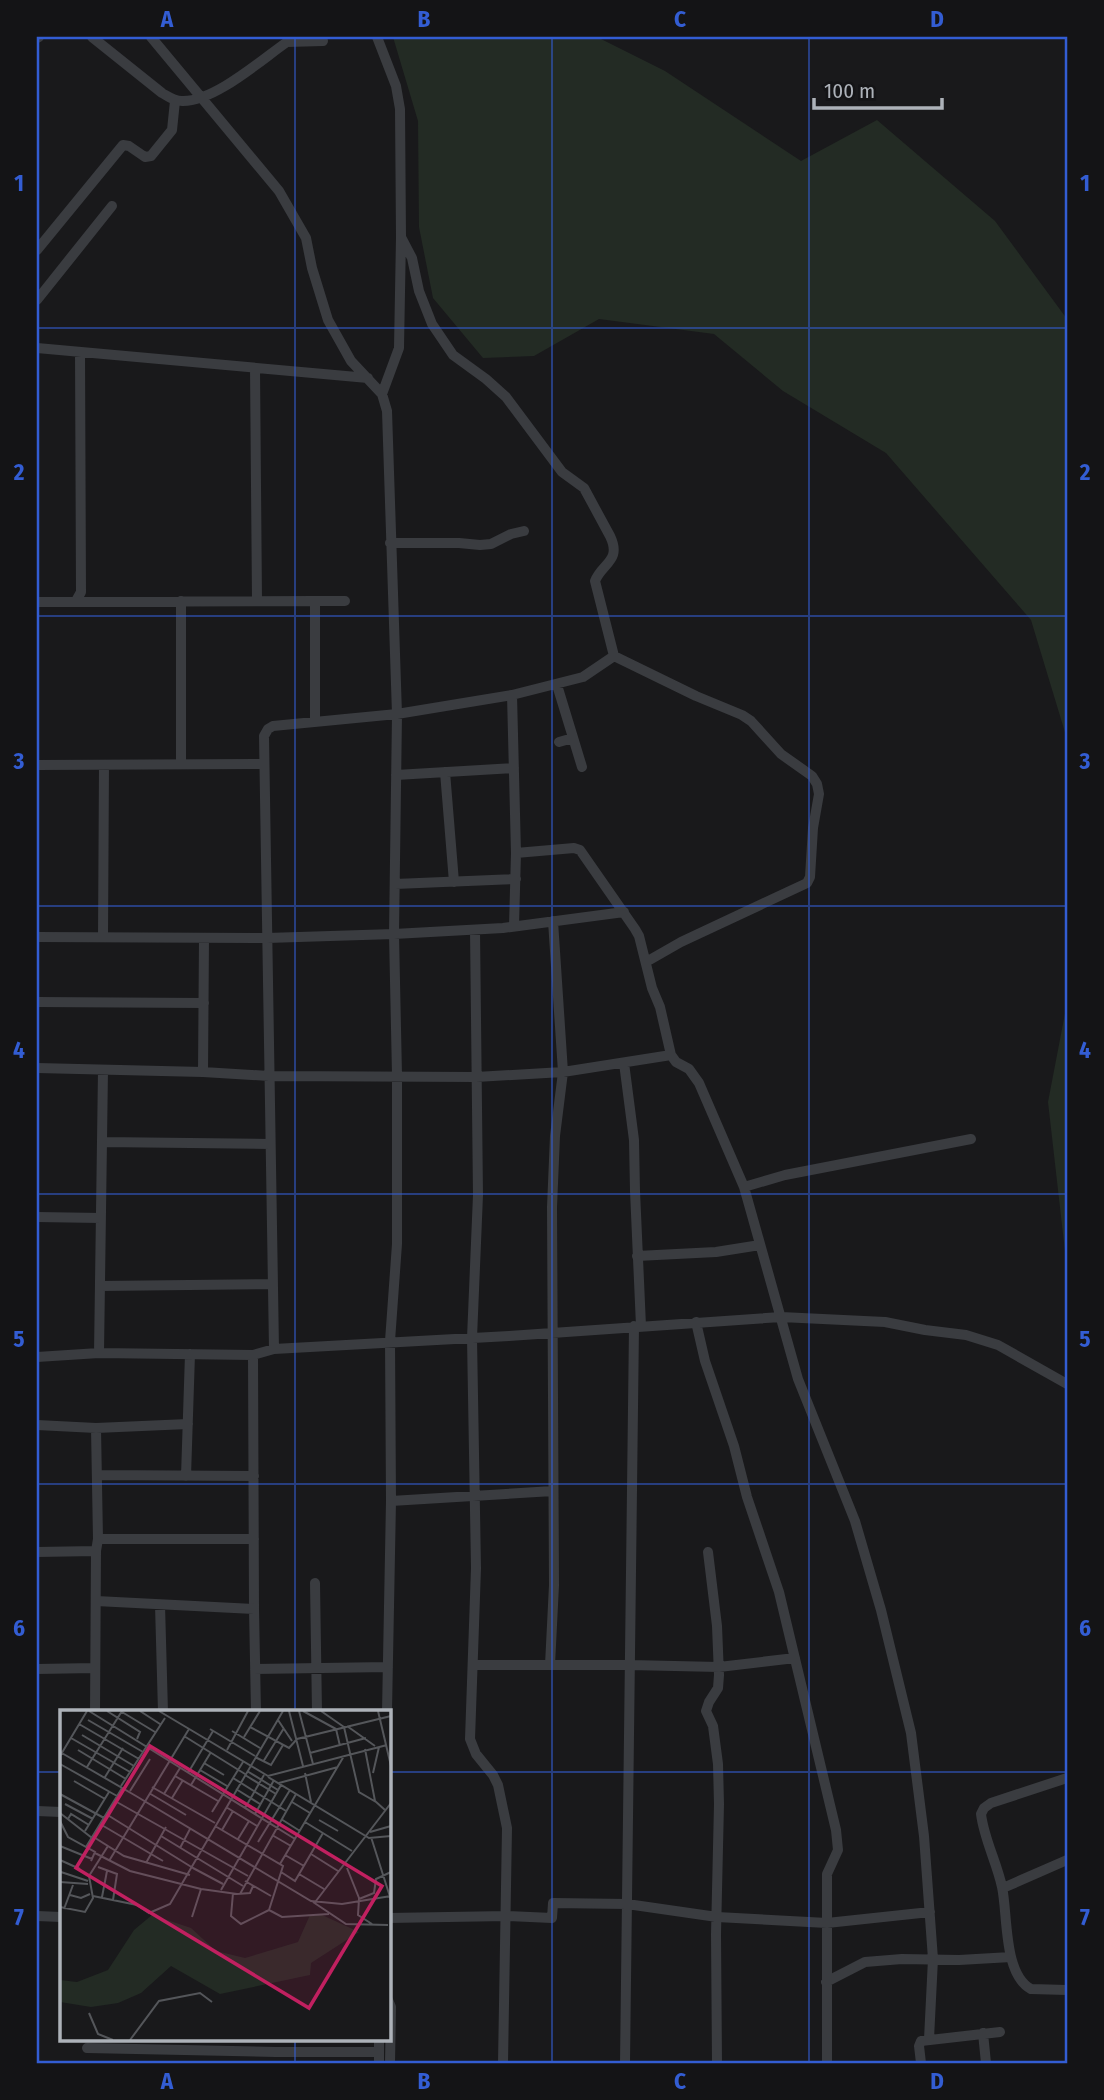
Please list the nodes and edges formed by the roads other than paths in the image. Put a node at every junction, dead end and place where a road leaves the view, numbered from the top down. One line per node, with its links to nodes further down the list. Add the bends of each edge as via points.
1 (92, 37): 7 (street)
2 (151, 37): 6 (street)
3 (377, 37): 9 (street, via 400,109)
4 (288, 39): 5 (street); 6 (street, via 218,91)
5 (323, 41)
6 (201, 97): 7 (street); 15 (street, via 279,191 306,238 328,320 351,361)
7 (174, 101): 10 (street, via 172,130 151,156 123,145)
8 (112, 206): 11 (street)
9 (401, 237): 16 (street, via 398,348); 25 (street, via 432,324 453,355 506,397 562,472 584,488 610,536 613,557 595,582)
10 (37, 250)
11 (37, 300)
12 (37, 348): 13 (street)
13 (80, 352): 14 (street); 20 (street, via 80,592)
14 (255, 368): 15 (street); 22 (street)
15 (368, 379): 16 (street)
16 (382, 394): 18 (street, via 387,411)
17 (524, 531): 18 (street, via 491,544)
18 (390, 543): 28 (street)
19 (37, 601): 20 (street)
20 (76, 601): 21 (street)
21 (181, 601): 22 (street); 32 (street)
22 (257, 601): 23 (street)
23 (315, 601): 24 (street); 29 (street)
24 (345, 601)
25 (614, 656): 26 (street, via 583,677); 53 (street, via 751,721 781,754 813,776 819,794 807,883)
26 (557, 685): 27 (street); 30 (street)
27 (512, 695): 28 (street); 36 (street)
28 (397, 713): 29 (street); 39 (street)
29 (315, 722): 33 (street, via 268,729)
30 (573, 738): 31 (street); 37 (street)
31 (559, 742)
32 (181, 764): 33 (street); 35 (street)
33 (264, 764): 52 (street)
34 (37, 765): 35 (street)
35 (104, 765): 50 (street)
36 (514, 768): 38 (street); 40 (street)
37 (582, 768)
38 (445, 772): 39 (street); 42 (street)
39 (396, 775): 43 (street)
40 (516, 853): 41 (street); 44 (street, via 580,850)
41 (516, 879): 42 (street); 46 (street)
42 (454, 882): 43 (street)
43 (395, 884): 48 (street)
44 (624, 912): 45 (street); 53 (street, via 639,936)
45 (553, 921): 46 (street); 61 (street)
46 (514, 926): 47 (street)
47 (475, 930): 48 (street); 64 (street)
48 (394, 934): 52 (street); 62 (street)
49 (37, 937): 50 (street)
50 (103, 937): 51 (street)
51 (204, 938): 52 (street); 55 (street)
52 (267, 938): 63 (street)
53 (646, 962): 56 (street)
54 (37, 1002): 55 (street)
55 (204, 1003): 60 (street)
56 (671, 1055): 57 (street); 68 (street, via 699,1083)
57 (624, 1063): 61 (street); 72 (street, via 634,1140)
58 (37, 1068): 59 (street)
59 (103, 1070): 60 (street); 66 (street)
60 (203, 1072): 63 (street)
61 (563, 1072): 64 (street); 78 (street, via 555,1136)
62 (397, 1075): 63 (street); 64 (street); 80 (street, via 397,1244)
63 (269, 1076): 67 (street)
64 (476, 1077): 79 (street, via 478,1195)
65 (971, 1139): 68 (street, via 785,1175)
66 (102, 1142): 67 (street); 70 (street)
67 (270, 1144): 73 (street)
68 (744, 1188): 71 (street)
69 (37, 1217): 70 (street)
70 (101, 1218): 74 (street)
71 (760, 1245): 72 (street); 75 (street)
72 (638, 1256): 77 (street)
73 (273, 1284): 74 (street); 81 (street)
74 (100, 1286): 82 (street)
75 (781, 1317): 76 (street); 86 (street, via 885,1322 966,1335 998,1345); 126 (street, via 798,1379 855,1521 881,1610 911,1732)
76 (696, 1322): 77 (street); 105 (street)
77 (637, 1326): 78 (street); 108 (street)
78 (551, 1332): 79 (street); 93 (street)
79 (472, 1338): 80 (street); 94 (street)
80 (390, 1341): 81 (street); 95 (street)
81 (274, 1349): 84 (street)
82 (99, 1353): 83 (street); 85 (street)
83 (190, 1354): 84 (street); 87 (street)
84 (253, 1355): 92 (street)
85 (37, 1357)
86 (1067, 1384)
87 (188, 1424): 89 (street); 91 (street)
88 (37, 1425): 89 (street)
89 (96, 1428): 90 (street)
90 (98, 1475): 91 (street); 96 (street)
91 (186, 1476): 92 (street)
92 (254, 1476): 97 (street)
93 (553, 1491): 94 (street); 107 (street)
94 (475, 1496): 95 (street); 106 (street)
95 (391, 1501): 109 (street)
96 (98, 1539): 97 (street); 98 (street)
97 (254, 1539): 104 (street)
98 (96, 1551): 99 (street); 102 (street)
99 (37, 1552)
100 (708, 1552): 110 (street)
101 (315, 1583): 112 (street)
102 (96, 1601): 103 (street); 111 (street)
103 (160, 1605): 104 (street); 116 (street)
104 (254, 1609): 114 (street)
105 (795, 1658): 110 (street); 132 (street, via 838,1842 827,1874)
106 (473, 1665): 107 (street); 128 (street, via 470,1739 501,1794 507,1828)
107 (550, 1665): 108 (street)
108 (630, 1665): 110 (street); 125 (street)
109 (388, 1667): 112 (street); 119 (street)
110 (719, 1667): 130 (street, via 718,1688 706,1707 718,1764)
111 (95, 1668): 113 (street); 115 (street)
112 (317, 1668): 114 (street); 118 (street)
113 (37, 1669)
114 (255, 1669): 117 (street)
115 (95, 1710)
116 (163, 1710)
117 (256, 1710)
118 (317, 1710)
119 (387, 1710)
120 (1067, 1777): 124 (street, via 984,1808 982,1819)
121 (37, 1811): 122 (street)
122 (60, 1812)
123 (1067, 1860): 124 (street)
124 (1003, 1888): 133 (street)
125 (627, 1904): 128 (street, via 553,1903 552,1919); 130 (street); 146 (street)
126 (929, 1912): 132 (street); 134 (street)
127 (37, 1916): 129 (street)
128 (507, 1916): 131 (street); 145 (street)
129 (60, 1917)
130 (717, 1917): 132 (street); 147 (street)
131 (390, 1919)
132 (827, 1923): 135 (street)
133 (1011, 1957): 134 (street); 136 (street, via 1027,1987)
134 (933, 1959): 135 (street, via 865,1962); 140 (street)
135 (825, 1982): 148 (street)
136 (1067, 1990)
137 (390, 2005): 144 (street)
138 (1000, 2032): 139 (street)
139 (983, 2033): 140 (street); 150 (street)
140 (929, 2039): 149 (street, via 919,2042)
141 (379, 2040): 143 (street)
142 (87, 2048): 143 (street)
143 (379, 2058)
144 (390, 2063)
145 (503, 2063)
146 (625, 2063)
147 (717, 2063)
148 (827, 2063)
149 (921, 2063)
150 (986, 2063)

